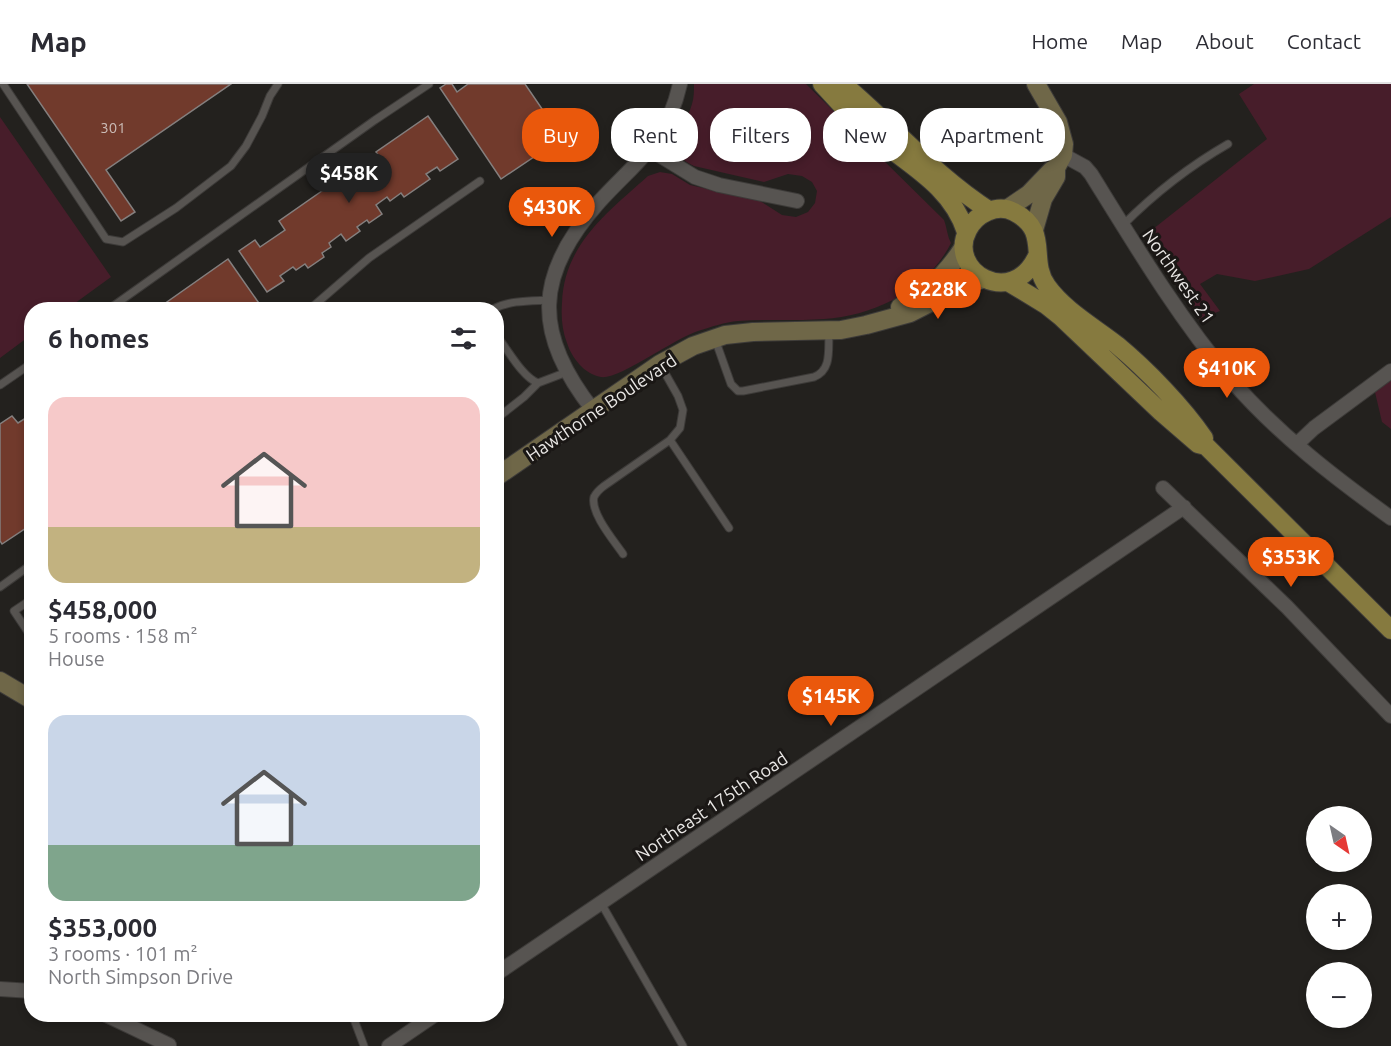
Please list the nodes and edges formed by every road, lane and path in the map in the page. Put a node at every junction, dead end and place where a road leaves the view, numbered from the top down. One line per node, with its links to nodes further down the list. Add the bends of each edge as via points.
1 (3, 84): 2 (lane, via 106,239 123,242 231,166 246,146)
2 (278, 84)
3 (429, 84): 26 (lane)
4 (680, 84): 8 (street)
5 (822, 84): 21 (main road, via 871,134 941,190 958,210)
6 (843, 84): 18 (main road, via 950,182)
7 (1036, 84): 9 (street)
8 (674, 108)
9 (1049, 108)
10 (1228, 144): 19 (lane, via 1154,194)
11 (639, 162): 25 (street, via 572,236 554,276)
12 (671, 162): 17 (street, via 718,185)
13 (1059, 162): 18 (street, via 1024,198)
14 (1060, 162): 20 (street)
15 (1064, 162): 19 (street, Northwest 21, via 1084,167)
16 (480, 180): 27 (lane, via 369,258)
17 (797, 201)
18 (998, 210): 20 (main road, via 1022,217); 21 (main road, via 975,220)
19 (1123, 225): 42 (street, Northwest 21, via 1168,295 1232,381)
20 (1034, 230): 22 (main road)
21 (965, 240): 23 (main road, via 969,264); 29 (street, Hawthorne Boulevard, via 953,264 932,286)
22 (1037, 256): 24 (main road, via 1023,276); 43 (main road, via 1048,287 1155,379 1204,437)
23 (983, 279): 24 (main road); 29 (street, Hawthorne Boulevard, via 910,313)
24 (1008, 282): 43 (main road, via 1061,317 1161,412 1198,444)
25 (550, 300): 28 (lane); 36 (street, via 549,326)
26 (119, 302)
27 (318, 302)
28 (504, 304)
29 (885, 319): 30 (street, Hawthorne Boulevard)
30 (829, 330): 31 (street, Hawthorne Boulevard, via 753,332); 31 (lane, via 823,373 743,391 731,384)
31 (715, 339): 33 (street, Hawthorne Boulevard)
32 (504, 346): 37 (lane, via 525,374)
33 (660, 364): 39 (street, Hawthorne Boulevard); 41 (lane, via 683,410 680,428)
34 (24, 368): 38 (lane)
35 (1391, 371): 42 (street)
36 (567, 372): 37 (lane); 39 (street)
37 (538, 382): 40 (lane)
38 (0, 385)
39 (593, 410): 44 (street, Hawthorne Boulevard)
40 (504, 413)
41 (670, 440): 48 (lane); 49 (lane, via 594,495 597,515)
42 (1297, 444): 47 (street, Northwest 21)
43 (1206, 446): 54 (main road)
44 (504, 471)
45 (1163, 488): 46 (street)
46 (1184, 507): 57 (street); 58 (street, Northeast 175th Road)
47 (1391, 518)
48 (729, 528)
49 (623, 554)
50 (24, 570): 51 (lane)
51 (0, 588)
52 (24, 604): 53 (lane, via 14,611)
53 (24, 626)
54 (1391, 630)
55 (0, 681): 56 (street)
56 (24, 695)
57 (1391, 716)
58 (601, 903): 59 (street, Northeast 175th Road); 68 (lane)
59 (504, 969)
60 (0, 989): 61 (street)
61 (24, 991)
62 (121, 1022): 65 (street)
63 (355, 1022): 66 (lane)
64 (424, 1022): 67 (street)
65 (169, 1045)
66 (364, 1046)
67 (389, 1046)
68 (683, 1046)

